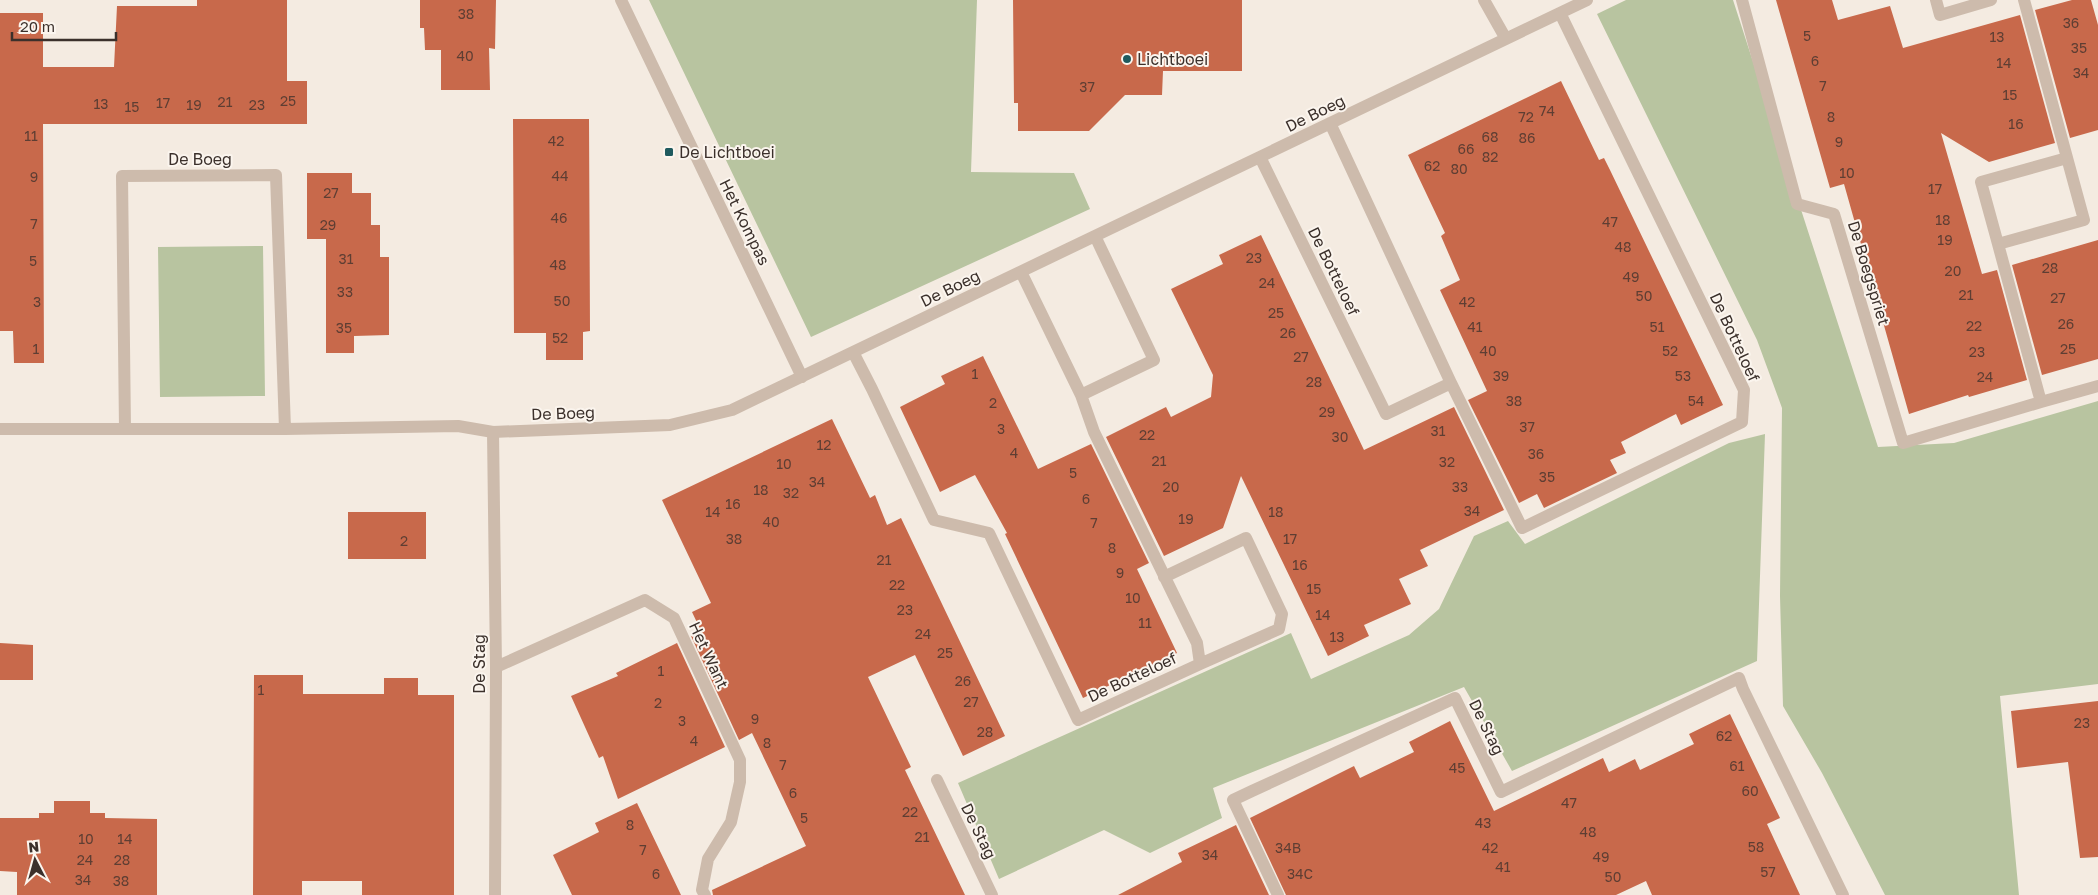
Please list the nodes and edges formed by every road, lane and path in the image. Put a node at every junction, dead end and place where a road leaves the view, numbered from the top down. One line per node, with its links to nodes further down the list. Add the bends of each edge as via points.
1 (621, 0): 17 (street, Het Kompas)
2 (1484, 0): 9 (street)
3 (1587, 0): 8 (street, De Boeg)
4 (1742, 0): 21 (street, De Boegspriet, via 1797,204 1834,214 1903,443)
5 (1936, 0): 6 (street, via 1940,15)
6 (1991, 0)
7 (2024, 0): 12 (street)
8 (1560, 13): 9 (street, De Boeg); 18 (street, De Botteloef, via 1744,390 1742,422 1522,528)
9 (1506, 40): 10 (street, De Boeg)
10 (1330, 123): 11 (street, De Boeg); 18 (street, De Botteloef)
11 (1260, 157): 13 (street, De Boeg); 18 (street, De Botteloef, via 1386,414)
12 (2067, 158): 14 (street, via 2084,220); 14 (street, via 1981,182)
13 (1095, 236): 15 (street, De Boeg); 20 (street, via 1154,360)
14 (1998, 244): 21 (street)
15 (1021, 272): 16 (street, De Boeg); 20 (street, De Botteloef)
16 (852, 352): 17 (street, De Boeg); 27 (street, De Botteloef, via 934,520 989,533 1078,720)
17 (802, 377): 25 (street, De Boeg, via 732,410 670,425)
18 (1451, 383)
19 (2098, 386): 21 (street, De Boegspriet)
20 (1081, 395): 26 (street, De Botteloef, via 1094,432)
21 (2041, 402)
22 (0, 429): 23 (street, De Boeg)
23 (125, 429): 24 (street, De Boeg); 24 (street, De Boeg, via 122,176 276,174)
24 (285, 429): 25 (street, De Boeg, via 458,426)
25 (493, 432): 28 (street, De Stag)
26 (1164, 577): 27 (street, De Botteloef, via 1197,643); 27 (street, De Botteloef, via 1246,538 1282,614 1279,629)
27 (1200, 664)
28 (496, 667): 30 (street, Het Want, via 646,600 674,618 740,760 740,782 731,822 708,859); 31 (street, De Stag)
29 (937, 780): 32 (street, De Stag)
30 (703, 892)
31 (495, 895)
32 (992, 895)
33 (1278, 895): 34 (street, De Stag, via 1233,800 1455,698 1500,792 1739,678)
34 (1843, 895)

